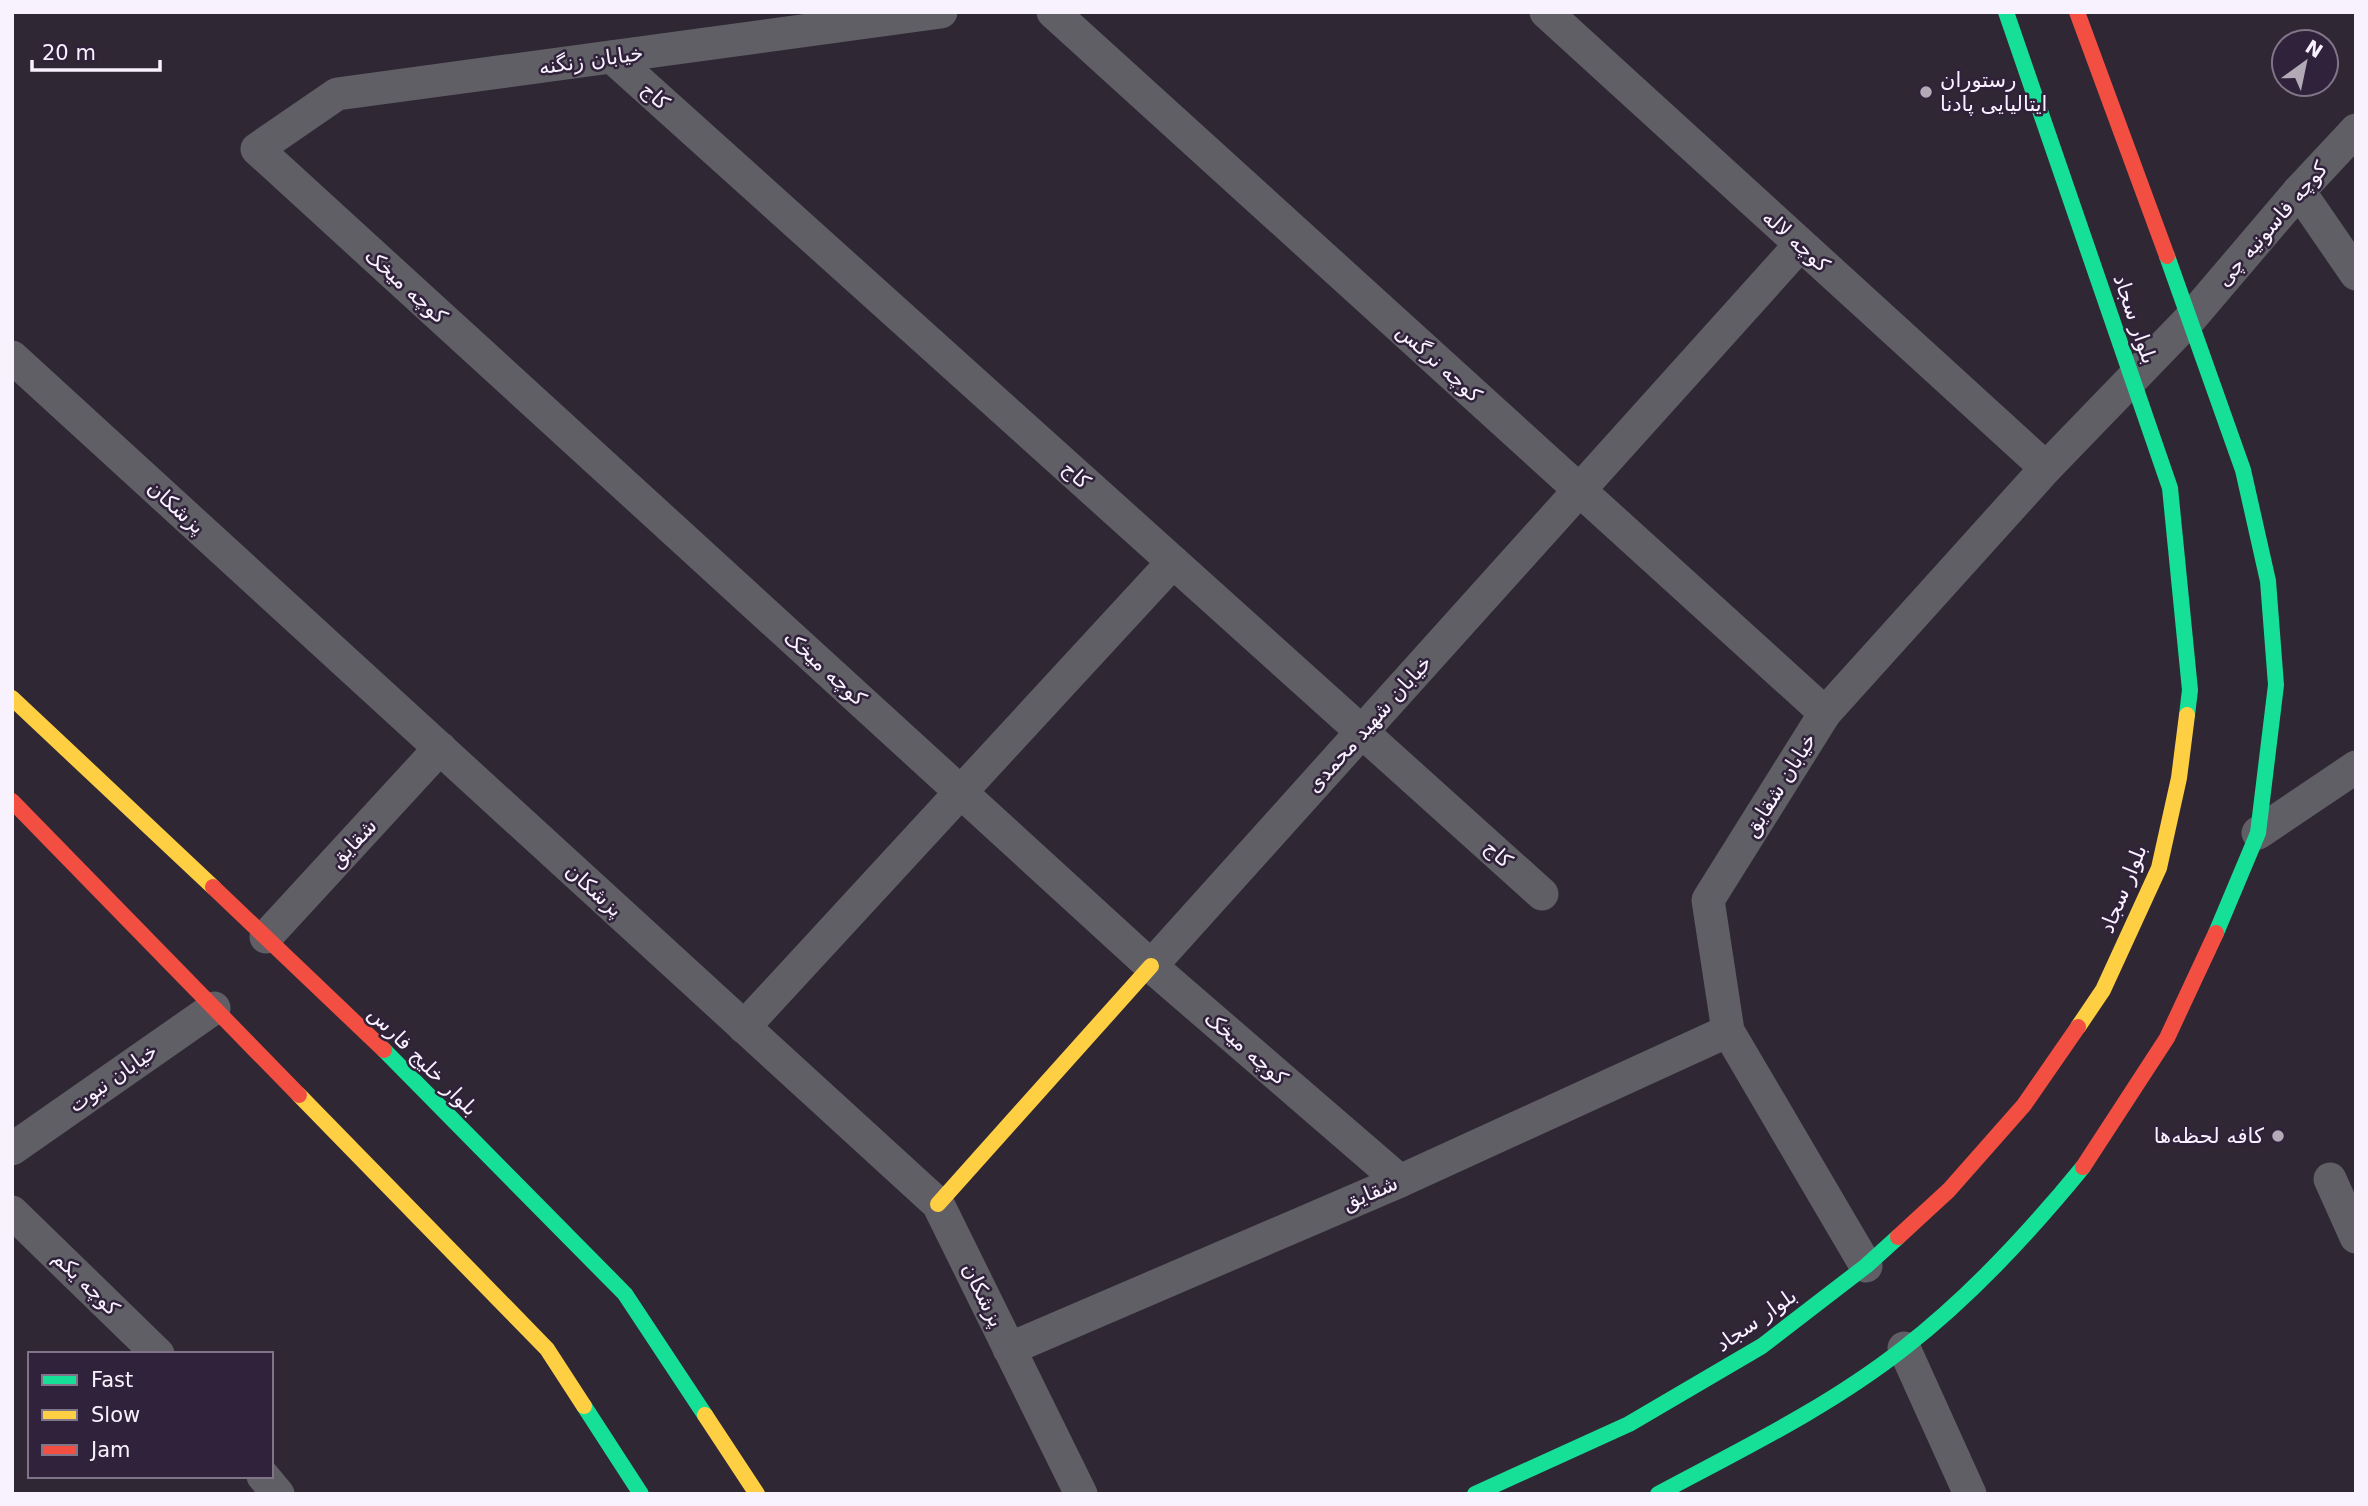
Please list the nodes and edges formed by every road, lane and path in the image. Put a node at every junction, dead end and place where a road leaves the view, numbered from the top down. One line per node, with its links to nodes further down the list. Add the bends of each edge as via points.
1 (941, 12): 6 (street, خیابان زنگنه)
2 (1053, 12): 16 (street, کوچه نرگس)
3 (1546, 12): 10 (street, کوچه لاله)
4 (2006, 12): 14 (main road, بلوار سجاد)
5 (2077, 12): 12 (main road)
6 (612, 57): 8 (street, خیابان زنگنه, via 337,94); 17 (street, کاج)
7 (2356, 130): 9 (street, کوچه فاسونیه چی)
8 (257, 149): 23 (street, کوچه میخک)
9 (2299, 191): 11 (street); 12 (street, کوچه فاسونیه چی)
10 (1800, 244): 15 (street, کوچه لاله); 16 (street, خیابان شهید محمدی)
11 (2356, 274)
12 (2190, 319): 14 (street, کوچه فاسونیه چی); 25 (main road, via 2243,470 2269,581 2276,685)
13 (12, 357): 21 (street, پزشکان)
14 (2132, 377): 15 (street, خیابان شقایق); 38 (main road, بلوار سجاد, via 2170,488 2190,690 2179,778 2159,868 2103,989 2024,1105 1949,1190)
15 (2046, 468): 19 (street, خیابان شقایق)
16 (1579, 490): 19 (street, کوچه نرگس); 20 (street, خیابان شهید محمدی)
17 (1173, 562): 20 (street, کاج); 23 (street)
18 (12, 698): 27 (main road, بلوار خلیج فارس)
19 (1825, 713): 31 (street, خیابان شقایق, via 1707,900)
20 (1362, 732): 26 (street, کاج); 28 (street, خیابان شهید محمدی)
21 (440, 748): 27 (street, شقایق); 30 (street, پزشکان)
22 (2356, 767): 25 (street)
23 (961, 792): 28 (street, کوچه میخک); 30 (street)
24 (12, 801): 29 (main road)
25 (2258, 833): 39 (main road, via 2167,1038 2082,1168 1991,1270)
26 (1542, 894)
27 (266, 937): 45 (main road, بلوار خلیج فارس, via 625,1294)
28 (1152, 966): 34 (street, کوچه میخک); 35 (main road, خیابان شهید محمدی)
29 (214, 1008): 32 (street, خیابان نبوت); 44 (main road, via 548,1349)
30 (744, 1027): 35 (street, پزشکان)
31 (1728, 1031): 34 (street, شقایق); 38 (street, خیابان شقایق)
32 (12, 1149)
33 (2330, 1180): 37 (street)
34 (1400, 1181): 40 (street, شقایق)
35 (938, 1204): 40 (street, پزشکان)
36 (12, 1212): 41 (street, کوچه یکم)
37 (2356, 1237)
38 (1866, 1266): 47 (main road, بلوار سجاد, via 1762,1346 1629,1424)
39 (1904, 1348): 48 (main road, via 1796,1421); 49 (street)
40 (1009, 1349): 46 (street, پزشکان)
41 (157, 1352)
42 (265, 1478): 43 (street)
43 (278, 1494)
44 (640, 1494)
45 (757, 1494)
46 (1081, 1494)
47 (1475, 1494)
48 (1658, 1494)
49 (1970, 1494)

